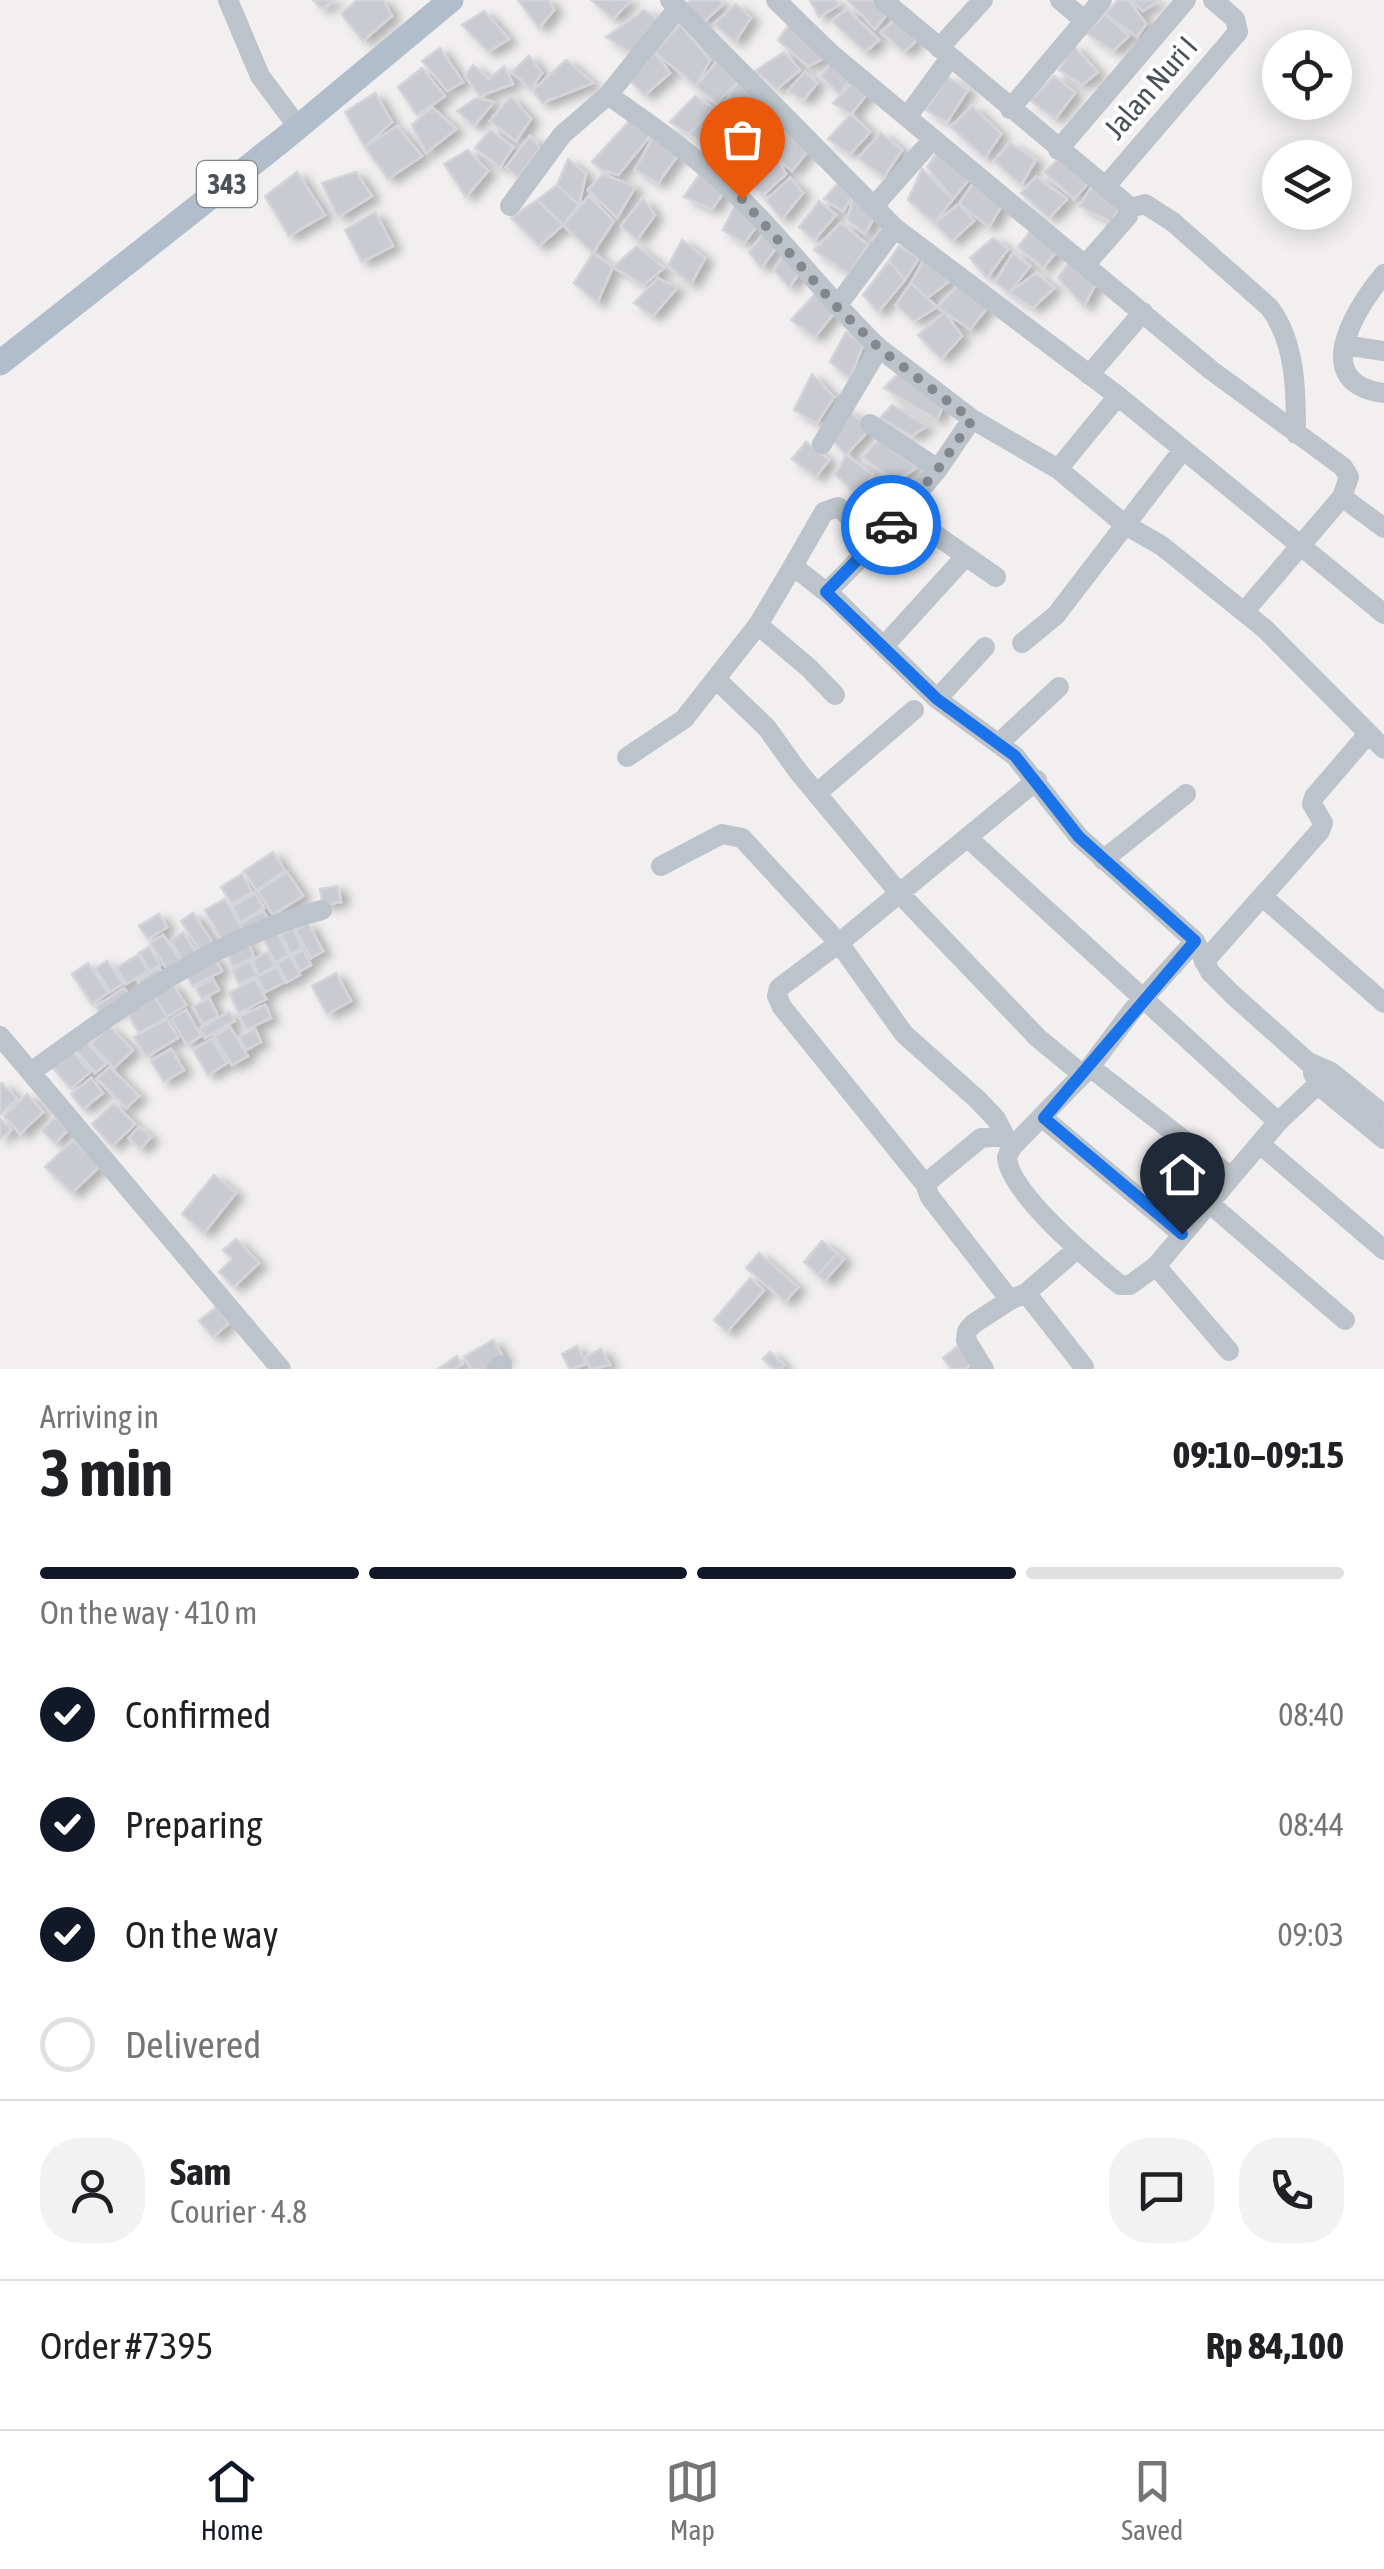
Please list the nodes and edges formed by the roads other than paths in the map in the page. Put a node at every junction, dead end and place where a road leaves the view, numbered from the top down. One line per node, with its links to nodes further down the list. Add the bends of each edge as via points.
1 (228, 0): 16 (street, via 260,76)
2 (451, 0): 16 (main road, 343)
3 (776, 0): 15 (street)
4 (883, 0): 12 (street)
5 (1060, 0): 11 (street)
6 (1102, 0): 11 (street)
7 (1186, 0): 18 (street)
8 (1213, 0): 19 (street, Jalan Nuri I, via 1239,25 1232,39)
9 (674, 4): 13 (street); 21 (street)
10 (969, 5): 12 (street)
11 (1084, 20): 14 (street)
12 (945, 53): 14 (street); 15 (street)
13 (608, 95): 20 (street, via 562,135); 26 (street, via 742,199)
14 (1010, 109): 18 (street)
15 (907, 118): 17 (street)
16 (298, 127): 31 (main road, 343)
17 (933, 139): 21 (street); 24 (street)
18 (1058, 150): 19 (street)
19 (1105, 187): 22 (street)
20 (510, 206)
21 (874, 206): 23 (street)
22 (1131, 208): 24 (street); 37 (street, via 1145,204 1173,222 1278,318 1296,389)
23 (895, 228): 26 (street); 32 (street)
24 (1086, 264): 27 (street)
25 (1384, 274): 28 (street, via 1349,324)
26 (836, 306): 29 (street)
27 (1143, 312): 32 (street); 37 (street)
28 (1344, 345): 30 (street); 33 (street, via 1353,382)
29 (879, 348): 35 (street); 38 (street)
30 (1384, 351)
31 (0, 363)
32 (1089, 375): 34 (street)
33 (1384, 393)
34 (1118, 396): 39 (street); 41 (street)
35 (972, 420): 40 (street); 41 (street)
36 (870, 424): 40 (street)
37 (1296, 434): 42 (street, via 1343,467 1349,477)
38 (822, 444)
39 (1182, 451): 44 (street); 47 (street)
40 (938, 469): 43 (street)
41 (1058, 469): 44 (street)
42 (1342, 497): 45 (street); 47 (street)
43 (903, 512): 46 (street); 48 (street)
44 (1124, 524): 52 (street); 55 (street, via 1056,616)
45 (1384, 528)
46 (878, 540): 49 (street, via 830,507); 51 (street)
47 (1301, 546): 52 (street); 53 (street)
48 (965, 557): 50 (street); 56 (street)
49 (793, 566): 51 (street); 54 (street)
50 (996, 577)
51 (826, 592): 56 (street)
52 (1244, 612): 63 (street)
53 (1384, 614)
54 (758, 625): 58 (street); 60 (street)
55 (1022, 643)
56 (884, 646): 61 (street)
57 (985, 647): 61 (street)
58 (716, 680): 66 (street, via 684,720); 68 (street, via 767,728)
59 (1060, 687): 64 (street)
60 (835, 695)
61 (937, 699): 64 (street)
62 (914, 710): 68 (street)
63 (1368, 734): 65 (street); 74 (street, via 1314,797 1320,830)
64 (998, 744): 67 (street)
65 (1384, 749)
66 (628, 757)
67 (1037, 780): 70 (street); 71 (street)
68 (817, 792): 73 (street)
69 (1186, 794): 71 (street)
70 (968, 838): 73 (street); 79 (street)
71 (1103, 860): 76 (street)
72 (661, 866): 77 (street, via 722,834 736,836)
73 (900, 894): 77 (street); 82 (street, via 1038,1038)
74 (1263, 897): 78 (street); 80 (street)
75 (322, 910): 83 (street, via 207,955)
76 (1195, 941): 78 (street); 79 (street)
77 (839, 943): 89 (street, via 904,1034 978,1100); 92 (street, via 777,996)
78 (1204, 962): 84 (street)
79 (1143, 1002): 82 (street); 87 (street)
80 (1384, 1003)
81 (0, 1036): 83 (street)
82 (1087, 1070): 86 (street); 91 (street)
83 (31, 1072): 103 (street)
84 (1324, 1079): 85 (street); 87 (street); 88 (street)
85 (1384, 1115)
86 (1044, 1118): 89 (street); 94 (street)
87 (1278, 1122): 90 (street)
88 (1384, 1140)
89 (1008, 1142): 92 (street, via 981,1138); 95 (street, via 1013,1175)
90 (1260, 1144): 91 (street); 96 (street)
91 (1231, 1177): 93 (street)
92 (924, 1184): 98 (street)
93 (1208, 1203): 94 (street); 99 (street)
94 (1182, 1234): 97 (street)
95 (1077, 1249): 97 (street, via 1125,1287); 98 (street)
96 (1384, 1250)
97 (1156, 1266): 100 (street)
98 (1018, 1296): 101 (street); 102 (street, via 967,1332)
99 (1345, 1320)
100 (1229, 1351)
101 (1084, 1367)
102 (979, 1368)
103 (281, 1369)

